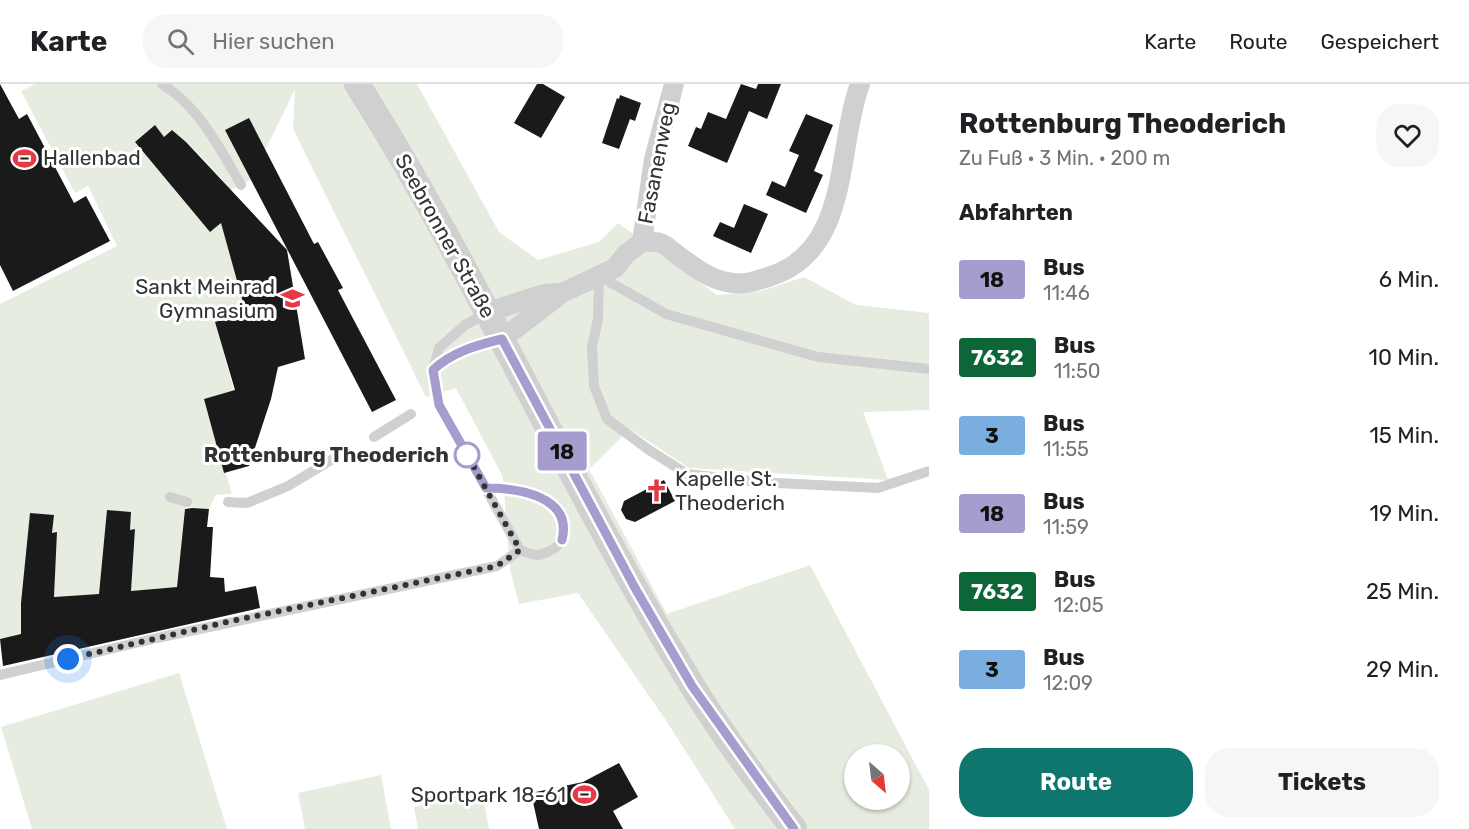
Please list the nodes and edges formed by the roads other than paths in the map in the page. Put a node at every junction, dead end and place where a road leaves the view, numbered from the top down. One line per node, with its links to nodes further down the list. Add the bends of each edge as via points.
1 (162, 84): 5 (lane, via 198,115)
2 (674, 84): 6 (street, Fasanenweg, via 654,159)
3 (860, 84): 6 (street, via 836,199 823,233 805,258 781,273 749,284 726,282 700,271 661,243)
4 (360, 87): 9 (street, Seebronner Straße)
5 (241, 185)
6 (642, 242): 7 (street)
7 (599, 276): 8 (street); 11 (lane, via 666,314 807,354); 16 (lane, via 598,319 592,347 594,386 607,419 687,474 878,488)
8 (562, 293): 9 (street, via 544,294); 10 (street)
9 (488, 312): 10 (street, Seebronner Straße); 12 (lane, via 465,325 440,348)
10 (502, 339): 12 (lane, via 454,355); 23 (street, Seebronner Straße, via 579,486 692,686)
11 (929, 369)
12 (433, 370): 17 (lane, via 439,405)
13 (411, 414): 14 (lane)
14 (374, 437)
15 (333, 459): 20 (lane, via 247,503)
16 (929, 471)
17 (486, 488): 21 (lane); 21 (lane, via 529,494 561,514 565,528 554,549 539,555)
18 (170, 496): 19 (lane)
19 (187, 502)
20 (228, 502)
21 (520, 550): 22 (lane, via 497,566)
22 (0, 675)
23 (794, 829)

